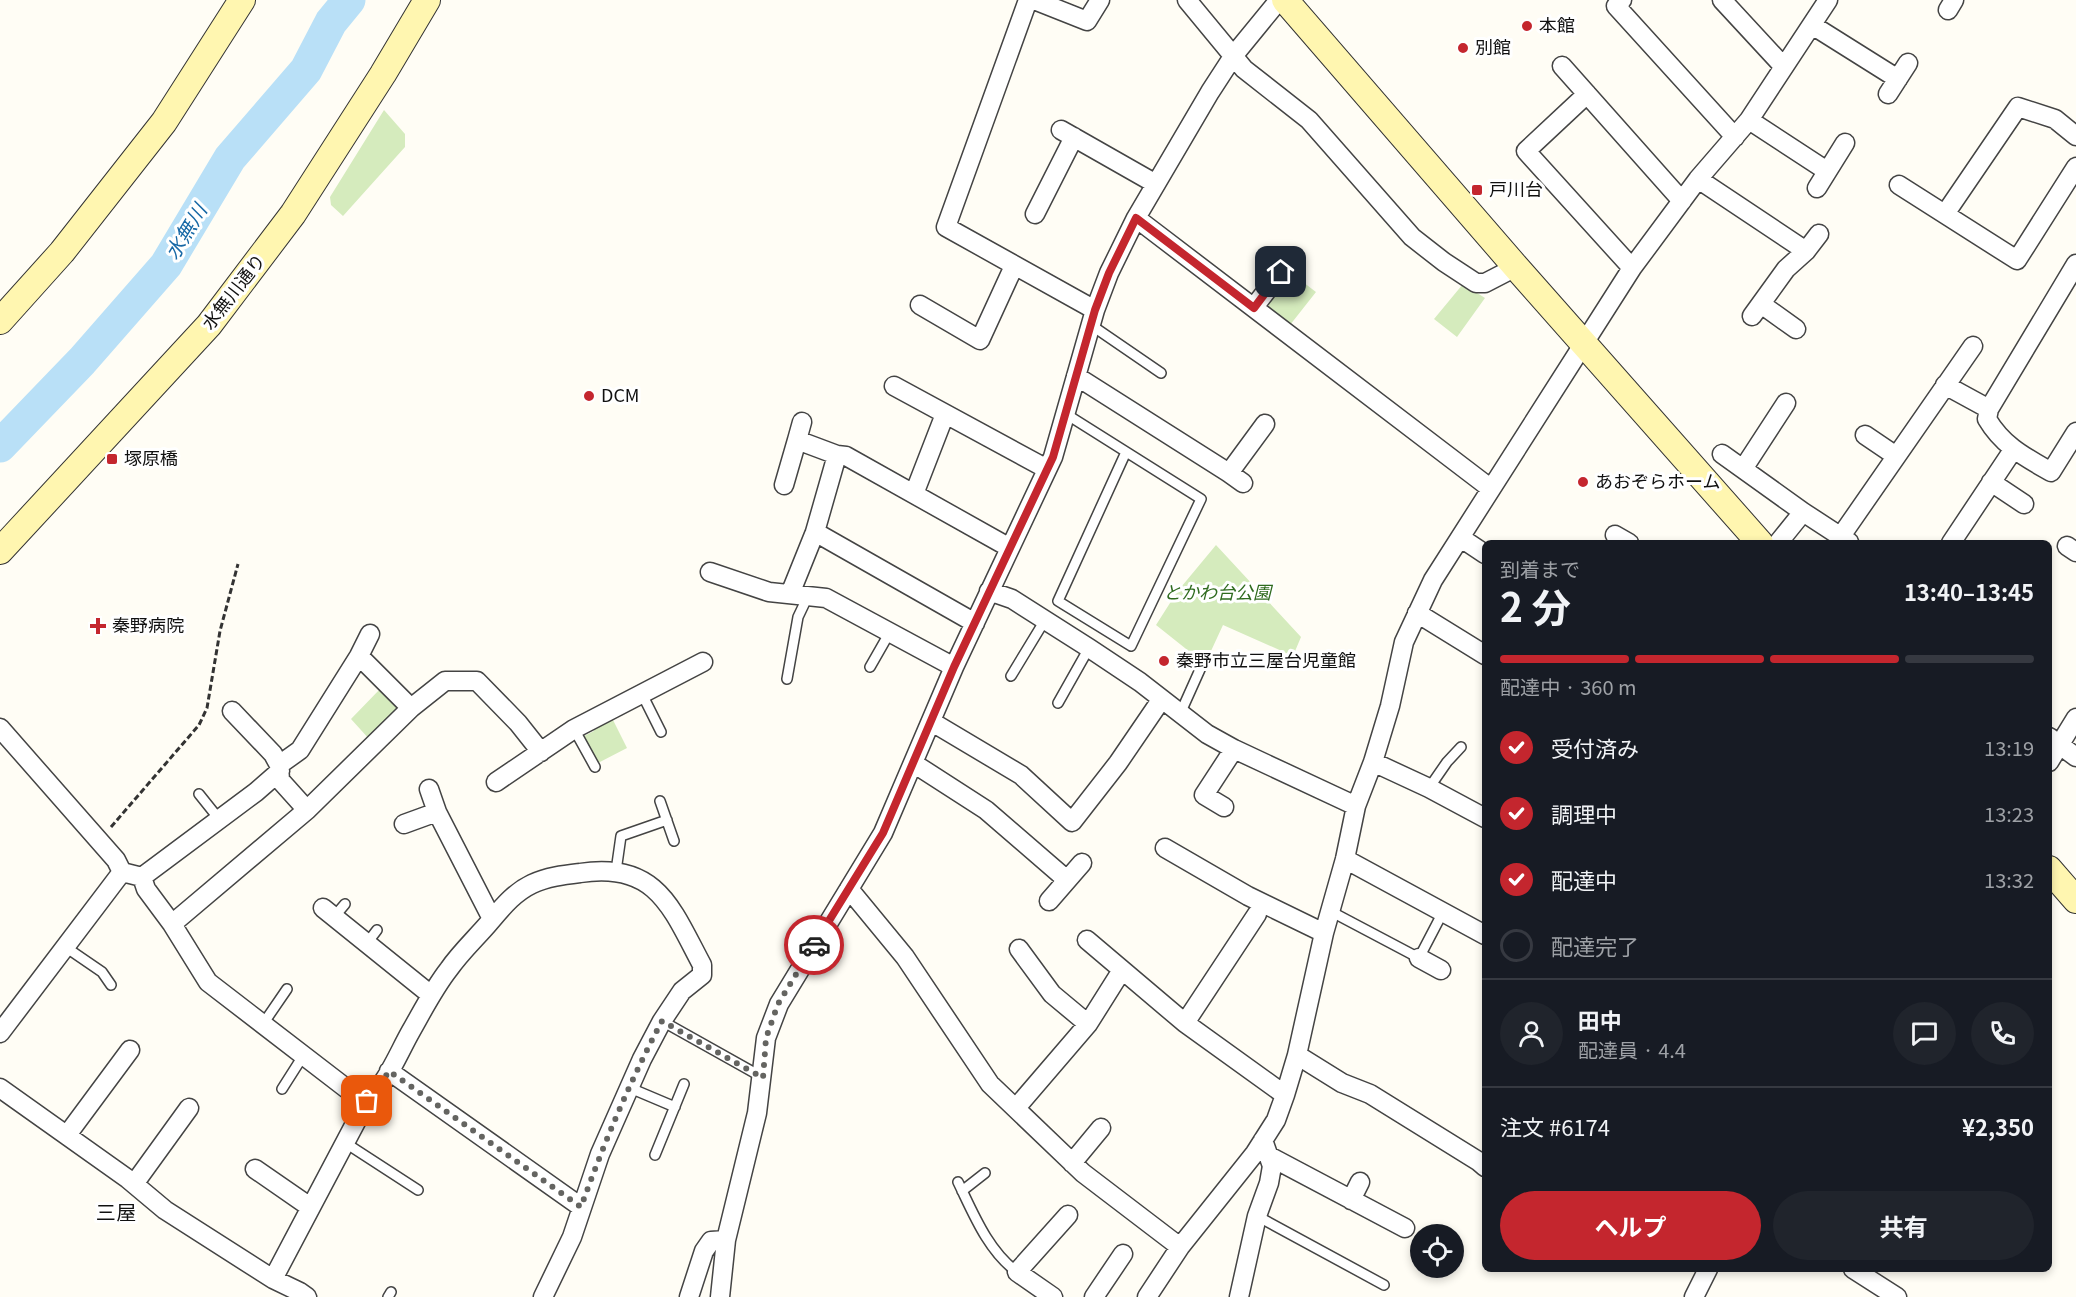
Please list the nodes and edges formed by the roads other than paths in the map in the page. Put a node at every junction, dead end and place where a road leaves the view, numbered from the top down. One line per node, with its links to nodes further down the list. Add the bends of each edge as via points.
1 (242, 0): 43 (street, via 164,122 62,252)
2 (427, 0): 80 (street, 水無川通り, via 293,214 210,325)
3 (1028, 0): 35 (street, via 946,227)
4 (1034, 0): 5 (street, via 1087,21)
5 (1100, 0)
6 (1187, 0): 13 (street)
7 (1279, 0): 13 (street)
8 (1285, 0): 36 (street)
9 (1622, 0): 20 (street, via 1616,6)
10 (1722, 0): 15 (street)
11 (1828, 0): 12 (street)
12 (1812, 25): 15 (street); 17 (street, via 1903,71)
13 (1234, 55): 25 (street); 36 (street, via 1244,69 1309,120 1412,237 1444,262 1468,279 1485,284)
14 (1562, 66): 16 (street)
15 (1784, 67): 18 (street)
16 (1587, 94): 28 (street); 37 (street, via 1526,151)
17 (1888, 94)
18 (1749, 120): 20 (street); 23 (street)
19 (2076, 136): 30 (street, via 2055,119 2018,107)
20 (1735, 137): 24 (street)
21 (1845, 143): 23 (street)
22 (2076, 167): 30 (street, via 2017,260)
23 (1827, 171): 27 (street)
24 (1698, 179): 28 (street); 33 (street)
25 (1156, 184): 29 (street, via 1067,134 1036,193); 31 (street)
26 (1899, 184): 30 (street)
27 (1817, 188)
28 (1682, 201): 37 (street)
29 (1035, 214)
30 (1945, 214)
31 (1136, 218): 41 (street); 42 (street, via 1109,273)
32 (1820, 234): 33 (street)
33 (1806, 251): 44 (street, via 1786,269 1757,310)
34 (2076, 264): 39 (street)
35 (1014, 266): 40 (street, via 980,340); 42 (street)
36 (1516, 267): 45 (street)
37 (1632, 268): 45 (street)
38 (1281, 272): 41 (street)
39 (2070, 290): 52 (street)
40 (920, 305)
41 (1254, 308): 69 (street)
42 (1093, 318): 47 (lane); 48 (street)
43 (0, 321)
44 (1796, 329)
45 (1583, 342): 69 (street); 75 (street)
46 (1973, 346): 49 (street)
47 (1161, 373)
48 (1076, 376): 54 (street); 56 (street, via 1171,426 1236,478)
49 (1946, 385): 52 (street); 64 (street)
50 (894, 386): 53 (street)
51 (1786, 403): 65 (street)
52 (1989, 410): 60 (street, via 1987,419)
53 (945, 414): 66 (street); 70 (street)
54 (1066, 414): 61 (lane, via 1201,499 1131,646 1058,601); 66 (street)
55 (802, 422): 59 (street)
56 (1265, 423)
57 (2076, 432): 60 (street, via 2051,472)
58 (1865, 435): 64 (street)
59 (797, 440): 63 (street); 68 (street)
60 (2013, 450): 67 (street)
61 (1126, 452)
62 (1722, 454): 65 (street)
63 (837, 455): 70 (street, via 846,456); 73 (street)
64 (1896, 456): 77 (street)
65 (1743, 469): 72 (street)
66 (1047, 470): 79 (street)
67 (1991, 482): 71 (street); 78 (street, via 1972,498)
68 (784, 485)
69 (1490, 488): 74 (street)
70 (914, 494): 79 (street)
71 (2024, 504)
72 (1803, 512): 76 (street); 77 (street)
73 (815, 532): 84 (street); 87 (street)
74 (1461, 538): 81 (street); 85 (street)
75 (1758, 540)
76 (1780, 540)
77 (1846, 540)
78 (1952, 540)
79 (1010, 548): 83 (street)
80 (0, 550)
81 (1482, 552)
82 (710, 572): 84 (street, via 769,592)
83 (990, 591): 86 (street, via 1012,599); 87 (street)
84 (799, 595): 88 (street, via 826,598); 98 (lane)
85 (1417, 613): 91 (street); 115 (street, via 1404,642)
86 (1045, 620): 90 (street); 97 (lane)
87 (975, 623): 96 (street)
88 (890, 632): 95 (lane); 96 (street)
89 (370, 634): 92 (street)
90 (1089, 648): 100 (street); 101 (lane)
91 (1482, 653)
92 (359, 656): 102 (street); 118 (street, via 300,750)
93 (703, 662): 99 (street)
94 (1202, 665): 104 (lane)
95 (870, 667)
96 (954, 667): 106 (street)
97 (1011, 676)
98 (788, 679)
99 (641, 692): 108 (street); 109 (lane)
100 (1161, 700): 104 (street); 106 (street, via 1072,822 1021,775)
101 (1058, 703)
102 (411, 708): 113 (street, via 445,681 477,681); 126 (street)
103 (232, 711): 118 (street, via 273,754)
104 (1180, 714): 112 (street)
105 (2076, 718): 110 (street)
106 (932, 722): 116 (street)
107 (0, 728): 137 (street, via 116,860)
108 (574, 729): 113 (street); 117 (lane)
109 (661, 732)
110 (2054, 741): 114 (street)
111 (1461, 747): 120 (lane)
112 (1234, 749): 124 (street); 125 (street, via 1204,795)
113 (541, 752): 119 (street)
114 (2076, 757)
115 (1373, 762): 120 (street); 124 (street)
116 (914, 763): 140 (street, via 986,810); 141 (street, via 883,833)
117 (595, 767)
118 (279, 768): 126 (street, via 280,780); 129 (street)
119 (496, 782)
120 (1429, 788): 128 (street)
121 (429, 789): 127 (street)
122 (199, 794): 129 (lane)
123 (660, 801): 130 (lane)
124 (1356, 806): 134 (street)
125 (1224, 807)
126 (307, 810): 149 (street)
127 (438, 812): 131 (street); 148 (street)
128 (1482, 816)
129 (219, 819): 139 (street)
130 (667, 820): 132 (lane); 136 (lane, via 621,836)
131 (405, 824)
132 (674, 841)
133 (1165, 848): 150 (street, via 1248,896)
134 (1344, 859): 145 (street); 146 (street)
135 (1082, 863): 140 (street)
136 (616, 871): 148 (street, via 549,877 530,885); 161 (street, via 644,881 662,895 702,965 702,975 682,991)
137 (122, 872): 139 (street); 153 (street)
138 (2052, 873): 142 (street)
139 (142, 877): 149 (street, via 146,890)
140 (1067, 880): 143 (street)
141 (849, 889): 170 (street, via 778,1004 766,1038); 179 (street, via 905,957 990,1084)
142 (2076, 900)
143 (1049, 902)
144 (334, 910): 160 (street, via 372,937)
145 (1330, 911): 150 (street); 155 (lane)
146 (1443, 912): 151 (street); 155 (lane)
147 (1257, 915): 162 (street)
148 (492, 919): 160 (street)
149 (172, 924): 163 (street, via 208,982)
150 (1324, 933): 167 (street)
151 (1482, 933)
152 (1087, 940): 156 (street)
153 (64, 946): 158 (lane, via 102,972); 165 (street)
154 (1019, 949): 164 (street, via 1052,994)
155 (1419, 958): 157 (street)
156 (1122, 970): 162 (street); 164 (street)
157 (1441, 970)
158 (111, 985)
159 (287, 989): 163 (lane)
160 (431, 995): 169 (street)
161 (662, 1021): 170 (lane); 173 (street)
162 (1185, 1023): 175 (street)
163 (262, 1024): 168 (street)
164 (1088, 1024): 179 (street)
165 (0, 1033)
166 (131, 1050): 181 (street)
167 (1297, 1055): 175 (street); 185 (street)
168 (303, 1056): 174 (lane); 176 (street)
169 (389, 1071): 176 (street); 194 (street)
170 (763, 1078): 198 (street)
171 (684, 1084): 177 (lane)
172 (0, 1088): 181 (street)
173 (630, 1088): 177 (lane); 194 (street)
174 (282, 1089)
175 (1286, 1095): 183 (street)
176 (367, 1101): 182 (street)
177 (675, 1107): 184 (lane)
178 (189, 1108): 190 (street)
179 (1016, 1108): 186 (street)
180 (1101, 1128): 186 (street)
181 (67, 1135): 190 (street)
182 (344, 1142): 191 (lane); 193 (street)
183 (1266, 1148): 192 (street); 196 (street, via 1272,1167); 199 (street)
184 (655, 1155)
185 (1482, 1158)
186 (1072, 1163): 199 (street)
187 (255, 1169): 193 (street)
188 (985, 1173): 201 (lane, via 960,1187 992,1246)
189 (1360, 1182): 192 (street)
190 (134, 1184): 204 (street, via 165,1210)
191 (418, 1190)
192 (1351, 1200): 197 (street)
193 (310, 1207): 204 (street)
194 (581, 1207): 208 (street, via 572,1237)
195 (1068, 1215): 201 (street)
196 (1257, 1216): 205 (lane); 206 (street)
197 (1405, 1228)
198 (726, 1240): 209 (street, via 711,1241 704,1251); 210 (street)
199 (1180, 1247): 213 (street)
200 (1123, 1254): 212 (street)
201 (1017, 1272): 211 (street)
202 (1706, 1272): 214 (street)
203 (1858, 1272): 215 (street)
204 (273, 1279): 207 (street)
205 (1384, 1285)
206 (1242, 1296)
207 (307, 1297)
208 (543, 1297)
209 (689, 1297)
210 (720, 1297)
211 (1053, 1297)
212 (1094, 1297)
213 (1147, 1297)
214 (1694, 1297)
215 (1897, 1297)

